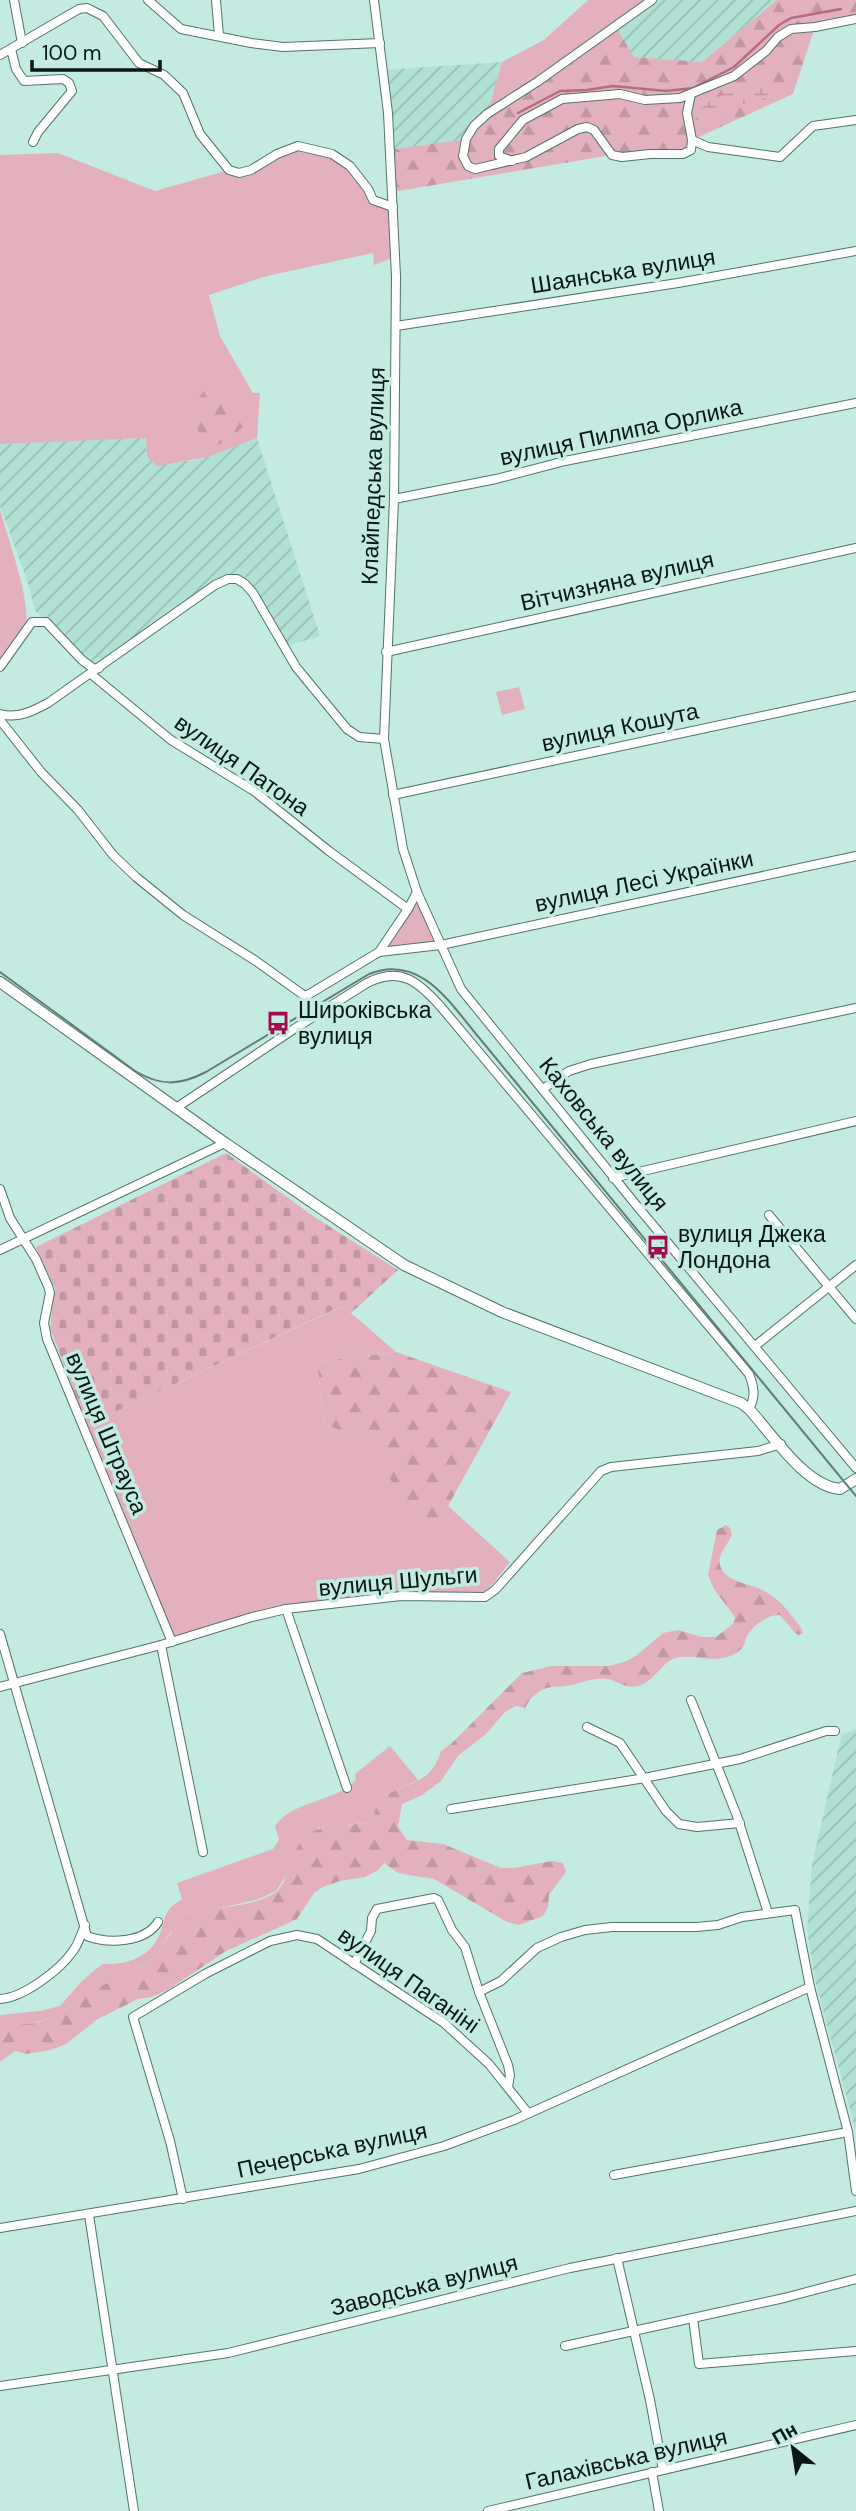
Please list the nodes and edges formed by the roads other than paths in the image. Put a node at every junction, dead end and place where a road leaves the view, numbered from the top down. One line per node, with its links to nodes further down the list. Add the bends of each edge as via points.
1 (14, 0): 8 (street)
2 (148, 0): 7 (street, via 181,29)
3 (216, 0): 7 (street)
4 (374, 0): 9 (street, Клайпедська вулиця)
5 (652, 0): 16 (street, via 474,126 463,156 468,166 475,169)
6 (856, 19): 12 (street, via 791,29 734,76)
7 (219, 36): 9 (street, via 283,47)
8 (22, 43): 10 (street); 17 (street, via 79,9 95,11 139,63 164,75 183,93 200,134 229,170 251,170 298,146 332,154 350,166 373,200)
9 (380, 43): 17 (street, Клайпедська вулиця)
10 (11, 49): 11 (street); 15 (street, via 24,81 63,79 72,91)
11 (0, 55)
12 (691, 94): 14 (street, via 687,114); 16 (street, via 645,100 620,93 562,99 523,120 505,140 499,156)
13 (856, 120): 14 (street, via 813,127 780,157 708,147)
14 (692, 140): 16 (street, via 691,150 683,154 622,157 612,155 587,127)
15 (33, 142)
16 (512, 161)
17 (393, 207): 19 (street, Клайпедська вулиця)
18 (856, 251): 19 (street, Шаянська вулиця)
19 (396, 326): 21 (street, Клайпедська вулиця)
20 (856, 403): 21 (street, вулиця Пилипа Орлика)
21 (394, 499): 23 (street, Клайпедська вулиця)
22 (856, 548): 23 (street, Вітчизняна вулиця)
23 (386, 652): 30 (street, Клайпедська вулиця)
24 (0, 667): 25 (street, via 32,622 46,622 82,660)
25 (99, 668): 26 (street); 30 (street, via 215,585 237,579 253,593 296,667 347,729 359,737)
26 (91, 674): 28 (street, via 32,712); 34 (street, вулиця Патона, via 171,740 254,791)
27 (856, 696): 31 (street, вулиця Кошута)
28 (0, 715)
29 (0, 720): 36 (street, via 136,877 183,915 306,996)
30 (384, 739): 31 (street, Клайпедська вулиця)
31 (393, 795): 33 (street, Клайпедська вулиця)
32 (856, 856): 35 (street, вулиця Лесі Українки)
33 (417, 892): 34 (street); 35 (street, Клайпедська вулиця)
34 (408, 909): 36 (street)
35 (441, 945): 36 (street, вулиця Лесі Українки); 39 (street, Каховська вулиця, via 461,989)
36 (379, 952)
37 (0, 982): 40 (main road)
38 (856, 1008): 39 (street, via 591,1064 569,1071)
39 (543, 1090): 43 (street, Каховська вулиця)
40 (177, 1108): 42 (main road); 52 (street, via 367,983 396,975 411,980 441,1007 749,1374 754,1386)
41 (856, 1121): 43 (street)
42 (225, 1143): 46 (street); 52 (main road, via 370,1244 448,1288)
43 (613, 1178): 51 (street, Каховська вулиця)
44 (0, 1189): 46 (street, вулиця Штрауса)
45 (769, 1215): 49 (street)
46 (22, 1240): 47 (street); 58 (street, вулиця Штрауса, via 36,1259 50,1293 44,1323 47,1339)
47 (0, 1250)
48 (856, 1265): 49 (street)
49 (829, 1286): 50 (street); 51 (street)
50 (856, 1319)
51 (755, 1346): 54 (street, Каховська вулиця)
52 (749, 1409): 53 (main road)
53 (781, 1444): 55 (main road, via 819,1483 845,1487); 56 (street, вулиця Шульги, via 758,1451 601,1471 485,1597 401,1596)
54 (856, 1468)
55 (856, 1479)
56 (286, 1609): 58 (street, вулиця Шульги); 67 (street)
57 (0, 1634): 60 (street)
58 (172, 1642): 59 (street, вулиця Шульги)
59 (161, 1645): 60 (street, вулиця Шульги); 70 (street)
60 (15, 1684): 61 (street, вулиця Шульги); 73 (street)
61 (0, 1687)
62 (691, 1700): 65 (street)
63 (587, 1727): 66 (street, via 620,1743)
64 (835, 1731): 65 (street)
65 (718, 1763): 66 (street); 69 (street)
66 (645, 1778): 68 (street); 69 (street, via 679,1824)
67 (347, 1788)
68 (451, 1809)
69 (740, 1823): 71 (street)
70 (203, 1852)
71 (768, 1913): 75 (street, via 795,1910); 76 (street, via 696,1927 585,1930 537,1948 501,1981)
72 (158, 1922): 73 (street, via 150,1932 130,1939 87,1936)
73 (85, 1925): 77 (street, via 61,1966 19,1994)
74 (354, 1964): 76 (street, via 377,1909 434,1898 465,1947); 78 (street, вулиця Паганіні, via 444,2023); 83 (street, вулиця Паганіні, via 317,1940 297,1935 270,1941 133,2017)
75 (810, 1987): 79 (street, Печерська вулиця); 80 (street)
76 (479, 1992): 78 (street, via 508,2065)
77 (0, 1999)
78 (508, 2087): 79 (street, вулиця Паганіні)
79 (528, 2113): 83 (street, Печерська вулиця, via 444,2146 359,2169)
80 (848, 2132): 81 (street); 82 (street)
81 (614, 2175)
82 (856, 2191)
83 (183, 2199): 85 (street, Печерська вулиця)
84 (856, 2211): 87 (street, Заводська вулиця)
85 (89, 2215): 86 (street, Печерська вулиця); 93 (street)
86 (0, 2228)
87 (617, 2258): 90 (street); 93 (street, Заводська вулиця, via 228,2354)
88 (856, 2279): 89 (street)
89 (693, 2318): 90 (street); 92 (street, via 699,2364)
90 (634, 2330): 91 (street); 96 (street)
91 (565, 2346)
92 (856, 2351)
93 (113, 2371): 94 (street, Заводська вулиця); 98 (street)
94 (0, 2386)
95 (856, 2425): 96 (street, Галахівська вулиця)
96 (663, 2470): 97 (street, Галахівська вулиця)
97 (652, 2472): 99 (street, Галахівська вулиця); 100 (street)
98 (134, 2511)
99 (488, 2511)
100 (659, 2511)

